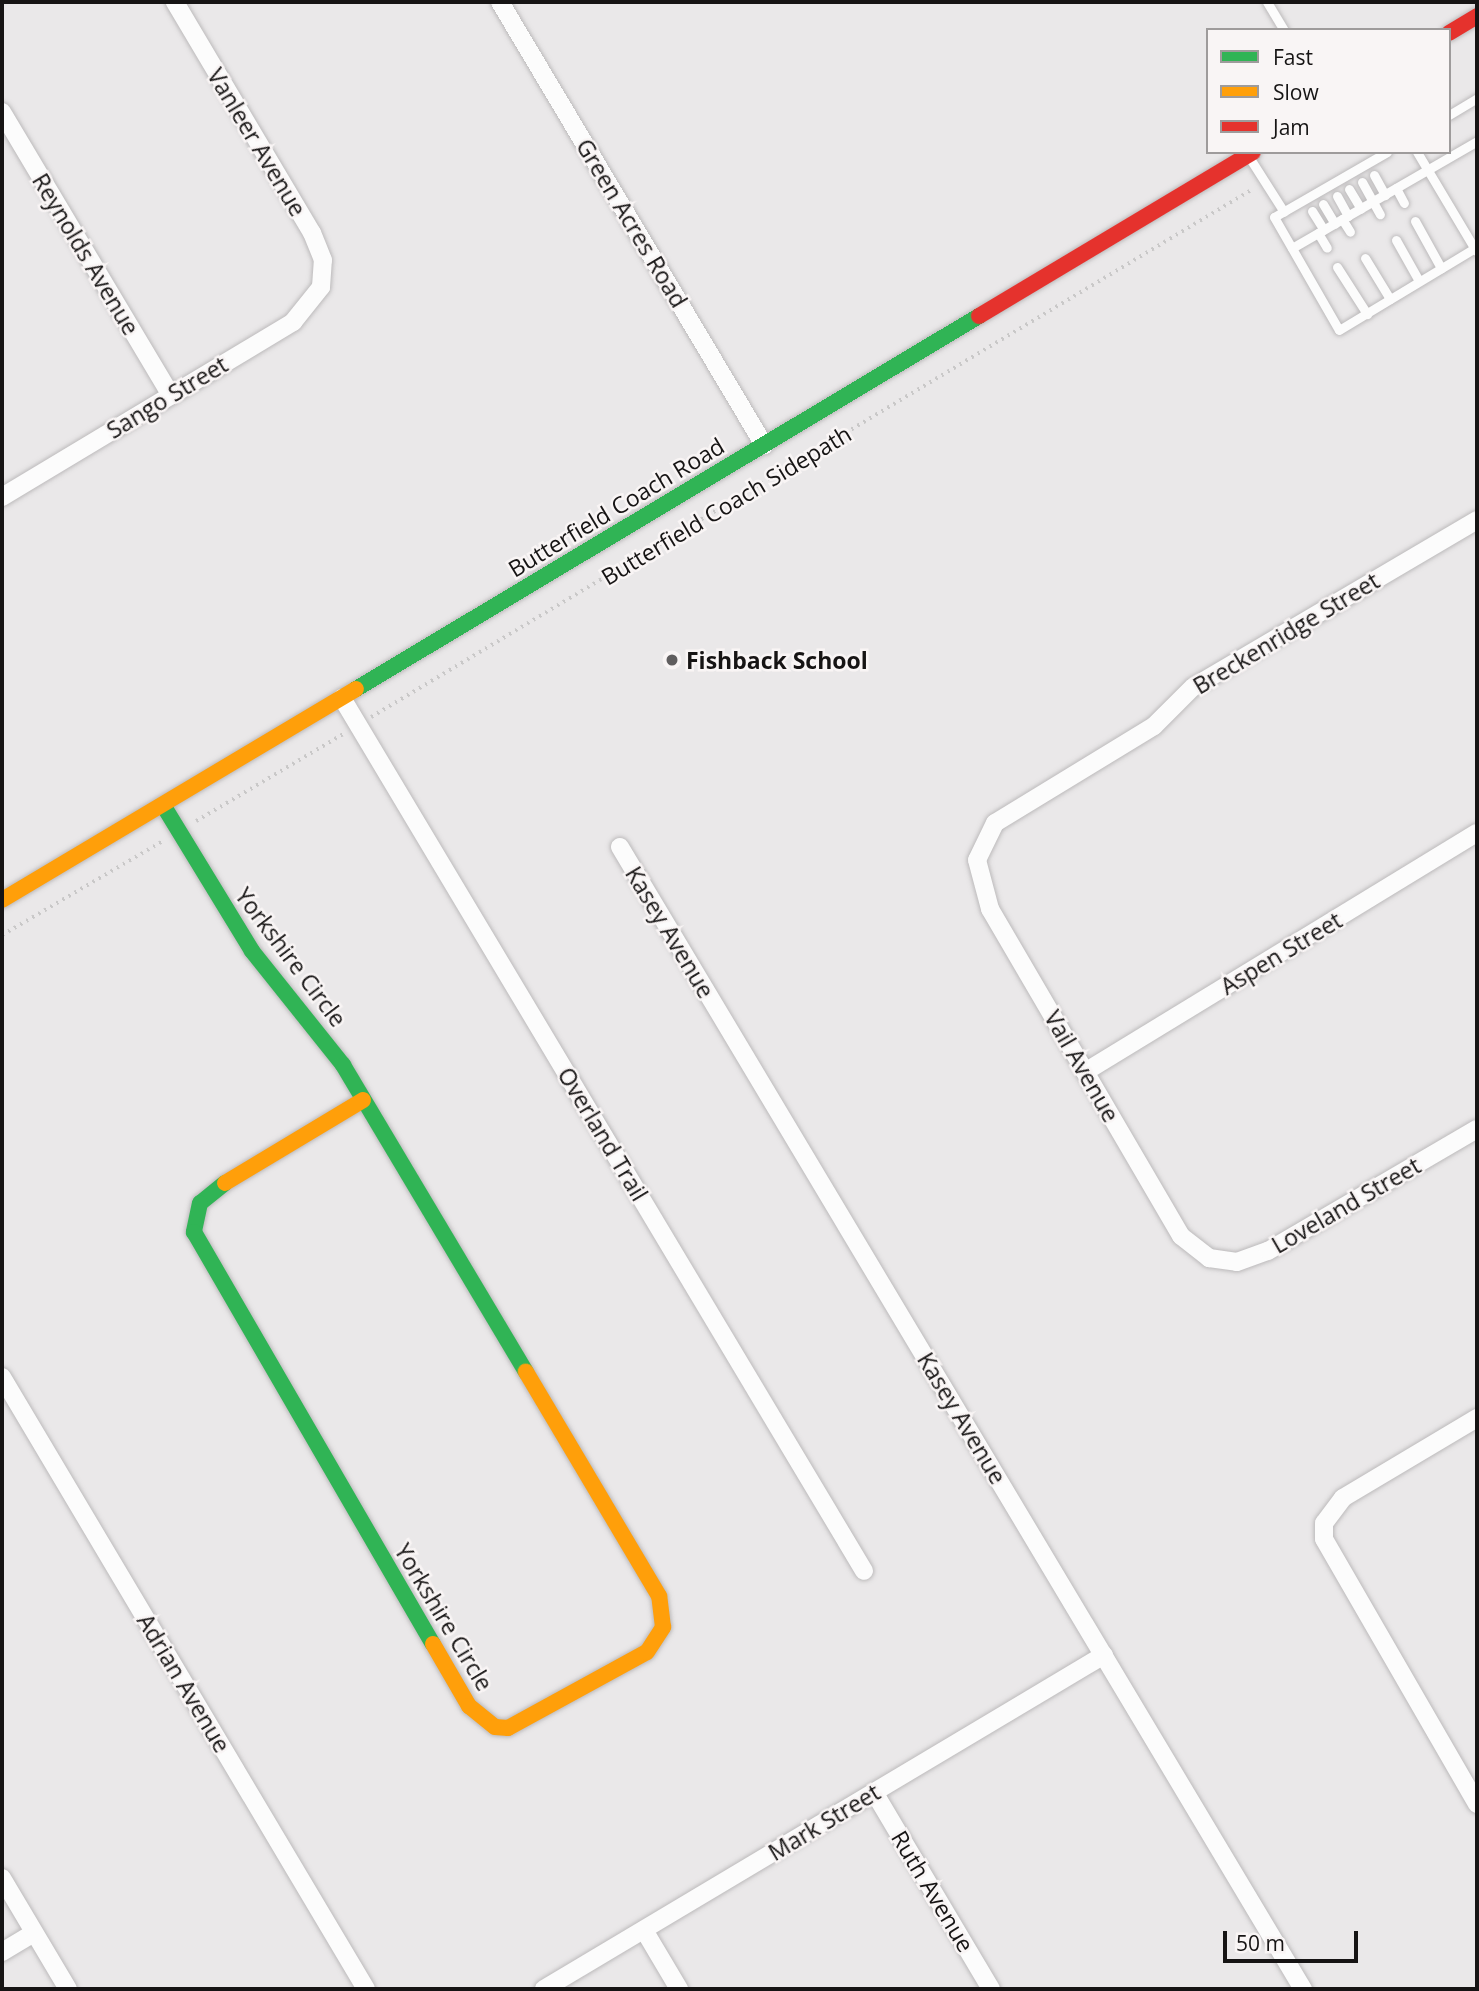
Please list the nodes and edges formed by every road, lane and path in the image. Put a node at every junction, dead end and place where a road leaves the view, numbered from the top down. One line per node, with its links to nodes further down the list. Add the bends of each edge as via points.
1 (175, 2): 41 (street, Vanleer Avenue, via 312,233 323,260)
2 (500, 2): 45 (street, Green Acres Road)
3 (1267, 2): 5 (lane)
4 (1477, 16): 6 (street)
5 (1283, 28)
6 (1451, 32)
7 (1477, 98): 9 (lane)
8 (2, 112): 44 (street, Reynolds Avenue)
9 (1451, 114)
10 (1477, 141): 15 (lane)
11 (1250, 154): 27 (lane); 45 (street, Butterfield Coach Road)
12 (1385, 154): 14 (lane)
13 (1418, 154): 15 (lane)
14 (1371, 170): 16 (lane); 21 (lane)
15 (1428, 170): 19 (lane); 36 (lane)
16 (1359, 176): 17 (lane); 23 (lane)
17 (1346, 183): 20 (lane); 26 (lane)
18 (1256, 187): 49 (path, Butterfield Coach Sidepath)
19 (1396, 188): 21 (lane); 24 (lane)
20 (1333, 191): 22 (lane); 29 (lane)
21 (1385, 195): 23 (lane)
22 (1320, 199): 25 (lane); 29 (lane)
23 (1374, 201): 26 (lane); 28 (lane)
24 (1404, 203)
25 (1309, 206): 27 (lane); 31 (lane)
26 (1361, 209): 29 (lane)
27 (1284, 212): 34 (lane, via 1274,217)
28 (1380, 214)
29 (1342, 220): 31 (lane); 32 (lane)
30 (1415, 221): 39 (lane)
31 (1321, 231): 34 (lane); 35 (lane)
32 (1350, 232)
33 (1396, 240): 40 (lane)
34 (1292, 248): 43 (lane, via 1339,330)
35 (1327, 248)
36 (1476, 250): 39 (lane)
37 (1365, 258): 42 (lane)
38 (1337, 267): 43 (lane)
39 (1441, 268): 40 (lane)
40 (1419, 281): 42 (lane)
41 (321, 287): 44 (street, Sango Street, via 293,322)
42 (1390, 299): 43 (lane)
43 (1367, 314)
44 (171, 395): 46 (street, Sango Street)
45 (764, 445): 48 (street, Butterfield Coach Road)
46 (2, 496)
47 (1477, 520): 56 (street, Breckenridge Street, via 1193,687 1154,726 995,823)
48 (342, 698): 51 (street, Butterfield Coach Road); 65 (street, Overland Trail)
49 (360, 724)
50 (349, 731): 52 (path)
51 (163, 805): 57 (street, Butterfield Coach Road); 60 (street, Yorkshire Circle, via 252,951 323,1038)
52 (195, 821)
53 (1477, 833): 59 (street, Aspen Street)
54 (161, 842): 58 (path)
55 (620, 847): 66 (street, Kasey Avenue)
56 (977, 860): 59 (street, Vail Avenue, via 990,909)
57 (2, 900)
58 (2, 936)
59 (1085, 1072): 62 (street, Vail Avenue, via 1181,1236)
60 (363, 1100): 60 (street, Yorkshire Circle, via 663,1612 663,1627 647,1652 508,1728 495,1727 469,1706 194,1232 197,1210 212,1191)
61 (1477, 1129): 62 (street, Loveland Street, via 1268,1251 1237,1262)
62 (1209, 1258)
63 (2, 1377): 74 (street, Adrian Avenue)
64 (1477, 1418): 68 (street, via 1343,1498 1324,1522 1329,1556)
65 (864, 1571)
66 (1104, 1655): 67 (street, Mark Street); 78 (street, Kasey Avenue)
67 (874, 1792): 70 (street, Mark Street); 77 (street, Ruth Avenue)
68 (1477, 1804)
69 (2, 1878): 71 (street)
70 (644, 1930): 75 (street, Mark Street); 76 (street)
71 (34, 1933): 72 (street); 73 (street)
72 (2, 1952)
73 (68, 1989)
74 (366, 1989)
75 (544, 1989)
76 (679, 1989)
77 (991, 1989)
78 (1303, 1989)

